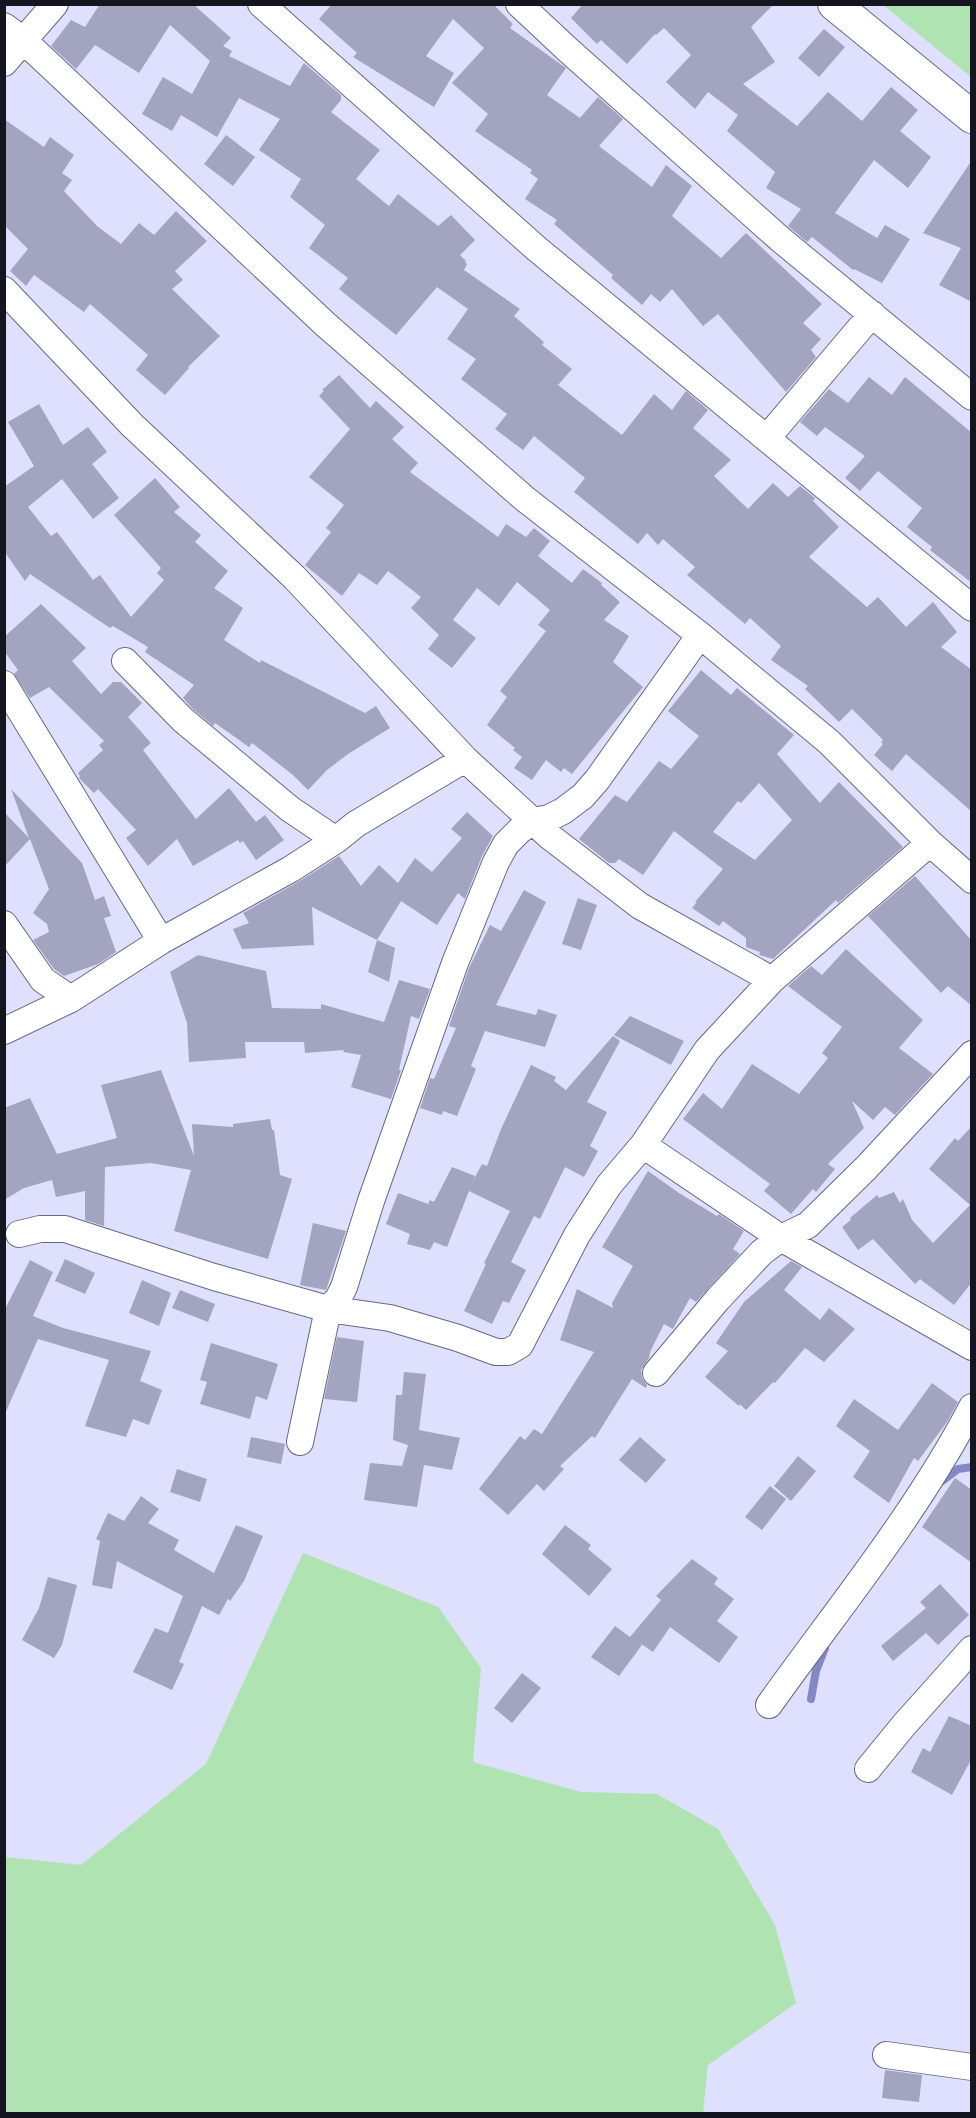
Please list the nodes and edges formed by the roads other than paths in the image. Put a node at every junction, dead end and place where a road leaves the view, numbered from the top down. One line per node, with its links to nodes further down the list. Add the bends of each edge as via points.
1 (55, 4): 5 (street)
2 (261, 4): 11 (street, via 537,249)
3 (519, 4): 9 (street, via 780,239)
4 (834, 4): 7 (main road)
5 (14, 33): 6 (street); 13 (street, via 342,339 525,499)
6 (4, 63)
7 (972, 117)
8 (4, 290): 16 (street, via 132,425 294,577)
9 (872, 314): 10 (street); 11 (street)
10 (972, 397)
11 (767, 438): 12 (street)
12 (972, 608)
13 (700, 635): 17 (street, via 597,780 563,812); 19 (street, via 829,742)
14 (125, 661): 18 (street, via 183,720 290,810)
15 (4, 684): 22 (street)
16 (465, 759): 17 (street); 18 (street)
17 (534, 821): 23 (street, via 574,857 640,906); 30 (street, via 506,844 496,862 455,963 344,1287)
18 (336, 840): 22 (street)
19 (930, 843): 20 (street); 23 (street)
20 (972, 879)
21 (4, 924): 24 (street, via 43,980)
22 (161, 941): 24 (street)
23 (772, 980): 27 (street, via 707,1050)
24 (71, 999): 25 (street)
25 (4, 1031)
26 (972, 1054): 29 (street, via 808,1225)
27 (643, 1145): 29 (street); 30 (street, via 609,1185 577,1235 520,1344 508,1352 496,1352 390,1318)
28 (19, 1234): 30 (street, via 65,1229)
29 (781, 1238): 31 (street); 32 (street, via 762,1252 718,1299)
30 (328, 1309): 34 (street)
31 (972, 1347)
32 (656, 1373)
33 (972, 1407): 36 (street, via 899,1527)
34 (300, 1442)
35 (972, 1649): 37 (street)
36 (770, 1705)
37 (868, 1769)
38 (886, 2055): 39 (street)
39 (972, 2067)

